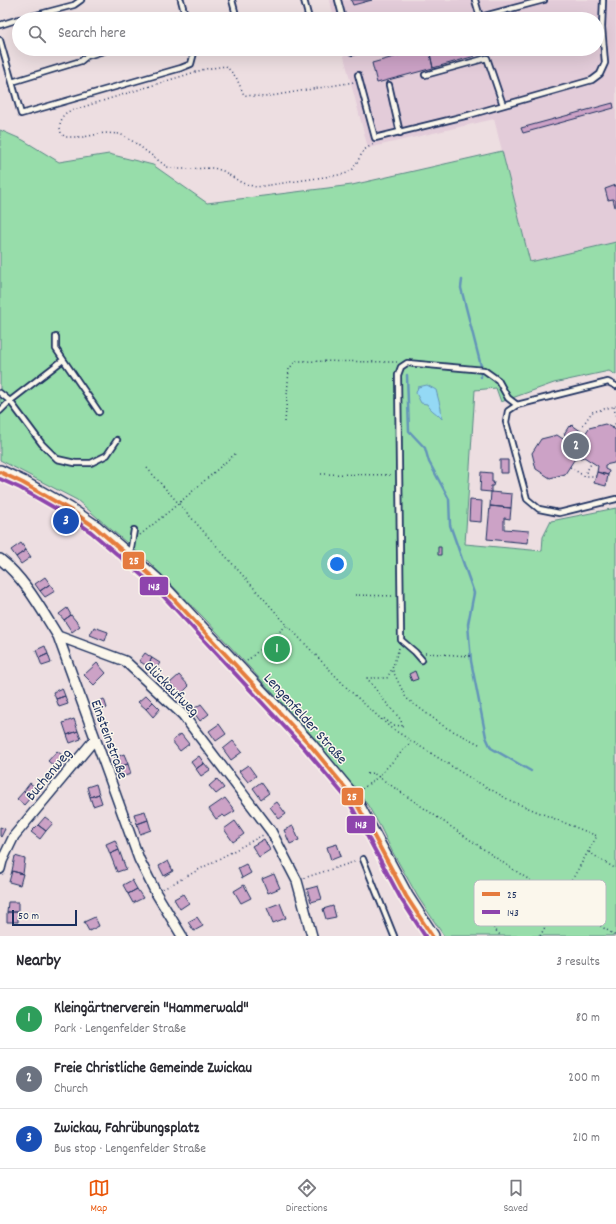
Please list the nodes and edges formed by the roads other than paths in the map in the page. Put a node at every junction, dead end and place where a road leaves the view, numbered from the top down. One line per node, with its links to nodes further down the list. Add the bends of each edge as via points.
1 (81, 0): 9 (lane, via 74,5)
2 (181, 0): 10 (lane)
3 (232, 0): 11 (lane)
4 (304, 0): 12 (lane)
5 (338, 0): 13 (lane)
6 (476, 0): 14 (lane)
7 (544, 0): 15 (lane)
8 (604, 0): 16 (lane)
9 (47, 12)
10 (184, 12)
11 (235, 12)
12 (307, 12)
13 (341, 12)
14 (479, 12)
15 (499, 12)
16 (603, 12)
17 (12, 21): 18 (lane)
18 (0, 25)
19 (0, 40): 25 (lane)
20 (604, 51): 27 (lane, via 605,63 600,74 592,80)
21 (87, 56): 25 (lane)
22 (193, 56): 25 (lane, via 191,64 181,68 20,114)
23 (358, 75): 28 (lane, via 375,138)
24 (425, 75): 27 (lane, via 488,58)
25 (12, 82)
26 (389, 85): 28 (lane)
27 (503, 105): 28 (lane)
28 (400, 133)
29 (56, 337): 30 (lane, via 56,349)
30 (63, 360): 33 (lane); 36 (lane)
31 (616, 386): 34 (lane, via 608,382)
32 (0, 393): 33 (lane)
33 (10, 401): 35 (lane); 37 (lane, via 42,444 57,458 75,463 91,463 107,455)
34 (517, 405): 39 (lane, via 508,411 506,422 527,499 539,509 559,513); 44 (lane, via 508,398 498,380 484,370 407,363 401,367 398,375 401,640)
35 (0, 411)
36 (99, 412)
37 (117, 440)
38 (0, 472): 41 (main road, Lengenfelder Straße, via 70,510)
39 (616, 499)
40 (134, 530): 41 (lane)
41 (130, 556): 51 (main road, Lengenfelder Straße, via 156,580 310,745 353,797 406,896)
42 (0, 559): 43 (street, Einsteinstraße, via 20,579)
43 (58, 636): 45 (street, Einsteinstraße); 49 (street, Glückaufweg, via 125,661 183,715 271,831 297,881)
44 (422, 660)
45 (95, 739): 47 (street, Buchenweg, via 14,836); 48 (street, Einsteinstraße, via 139,859)
46 (363, 859): 50 (lane)
47 (0, 869)
48 (182, 936)
49 (312, 936)
50 (394, 936)
51 (432, 936)

